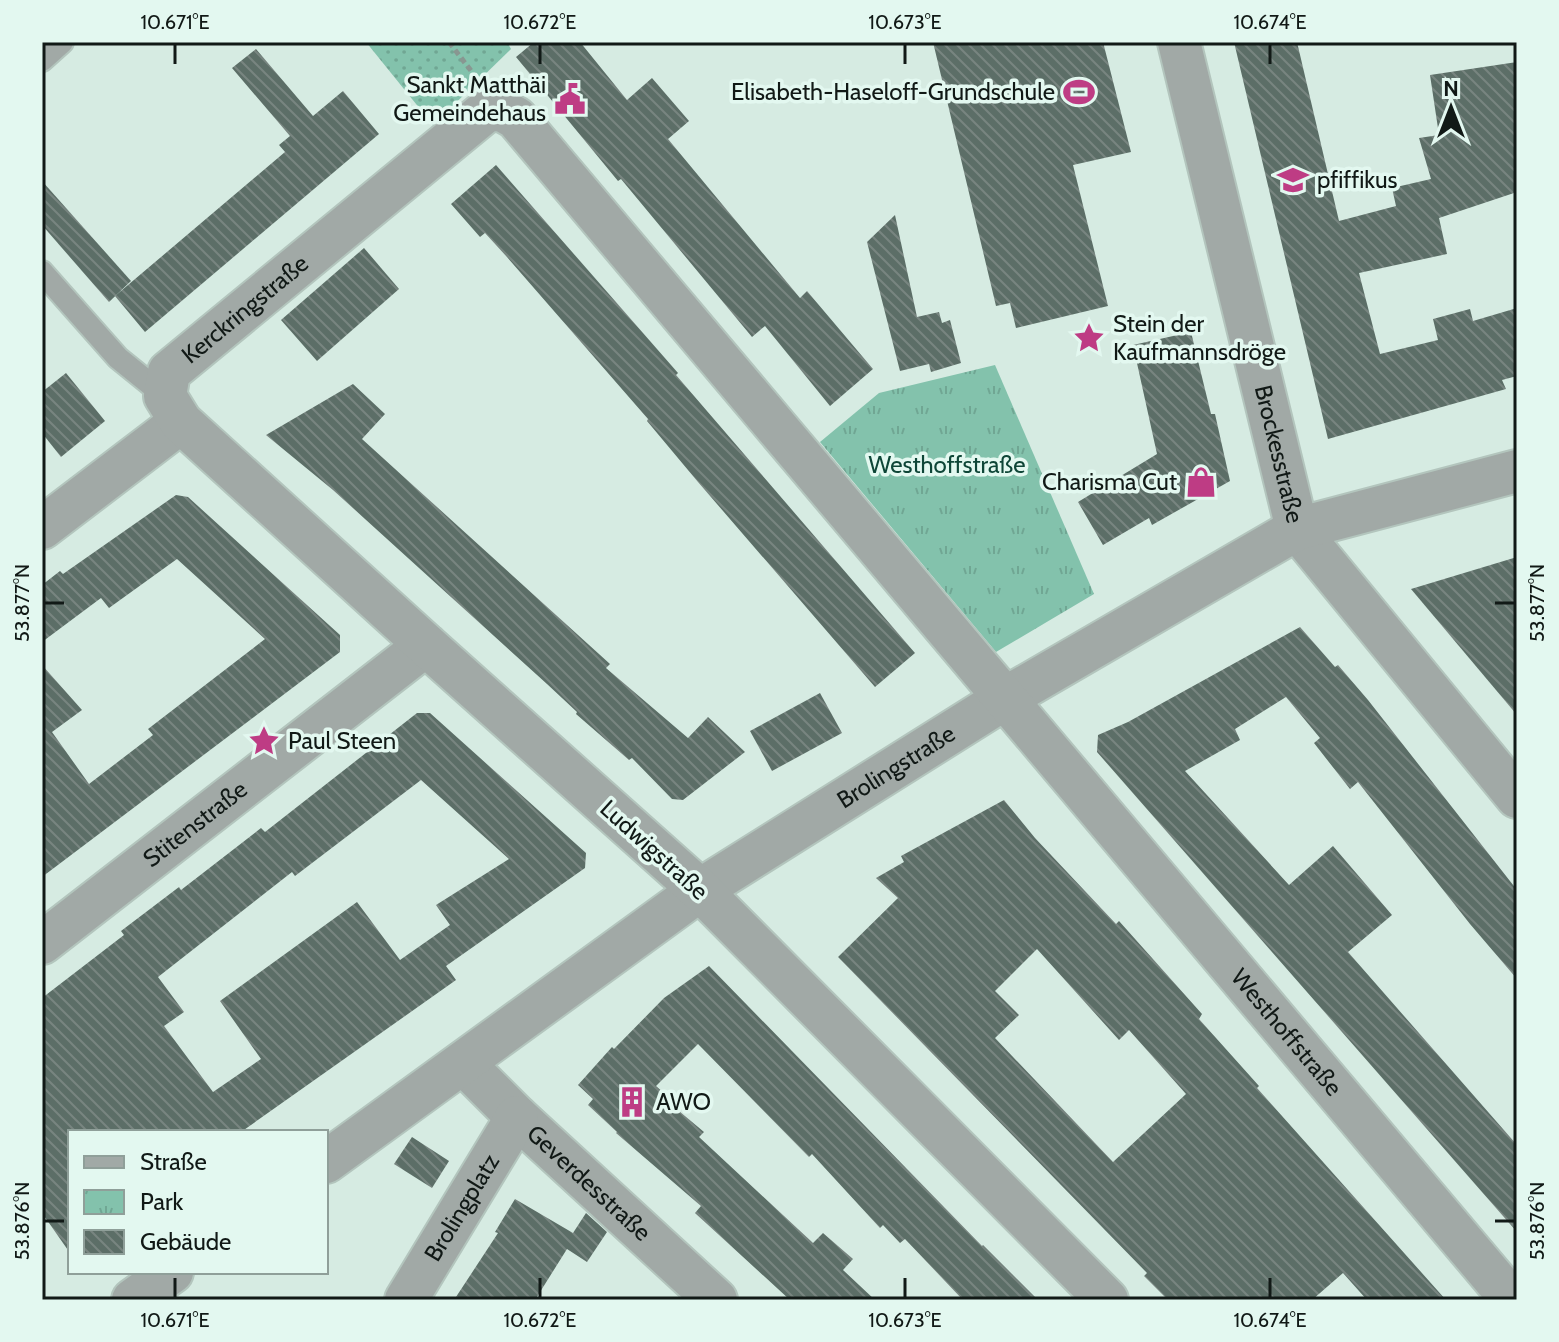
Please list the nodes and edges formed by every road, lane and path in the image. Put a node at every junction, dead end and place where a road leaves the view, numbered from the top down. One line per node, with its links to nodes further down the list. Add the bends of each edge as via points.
1 (62, 42): 3 (lane)
2 (1179, 42): 9 (street, Brockesstraße)
3 (42, 60)
4 (500, 109): 6 (street, Kerckringstraße, via 485,112 169,372); 11 (street, Westhoffstraße, via 516,118)
5 (42, 272): 6 (lane, via 118,358)
6 (173, 409): 8 (street, Kerckringstraße); 10 (street, Ludwigstraße)
7 (1517, 471): 9 (street, Brolingstraße)
8 (42, 528)
9 (1297, 529): 11 (street, Brolingstraße); 12 (street, Brockesstraße)
10 (426, 645): 13 (street, Ludwigstraße); 14 (street, Stitenstraße)
11 (1004, 699): 13 (street, Brolingstraße); 23 (street, Westhoffstraße)
12 (1517, 797)
13 (700, 890): 15 (street, Brolingstraße); 22 (street, Ludwigstraße)
14 (42, 943)
15 (463, 1063): 16 (street, Geverdesstraße); 17 (street, Brolingstraße)
16 (517, 1117): 20 (street, Brolingplatz); 21 (street, Geverdesstraße)
17 (328, 1169)
18 (181, 1274): 19 (street)
19 (133, 1300)
20 (406, 1300)
21 (716, 1300)
22 (1107, 1300)
23 (1512, 1300)

